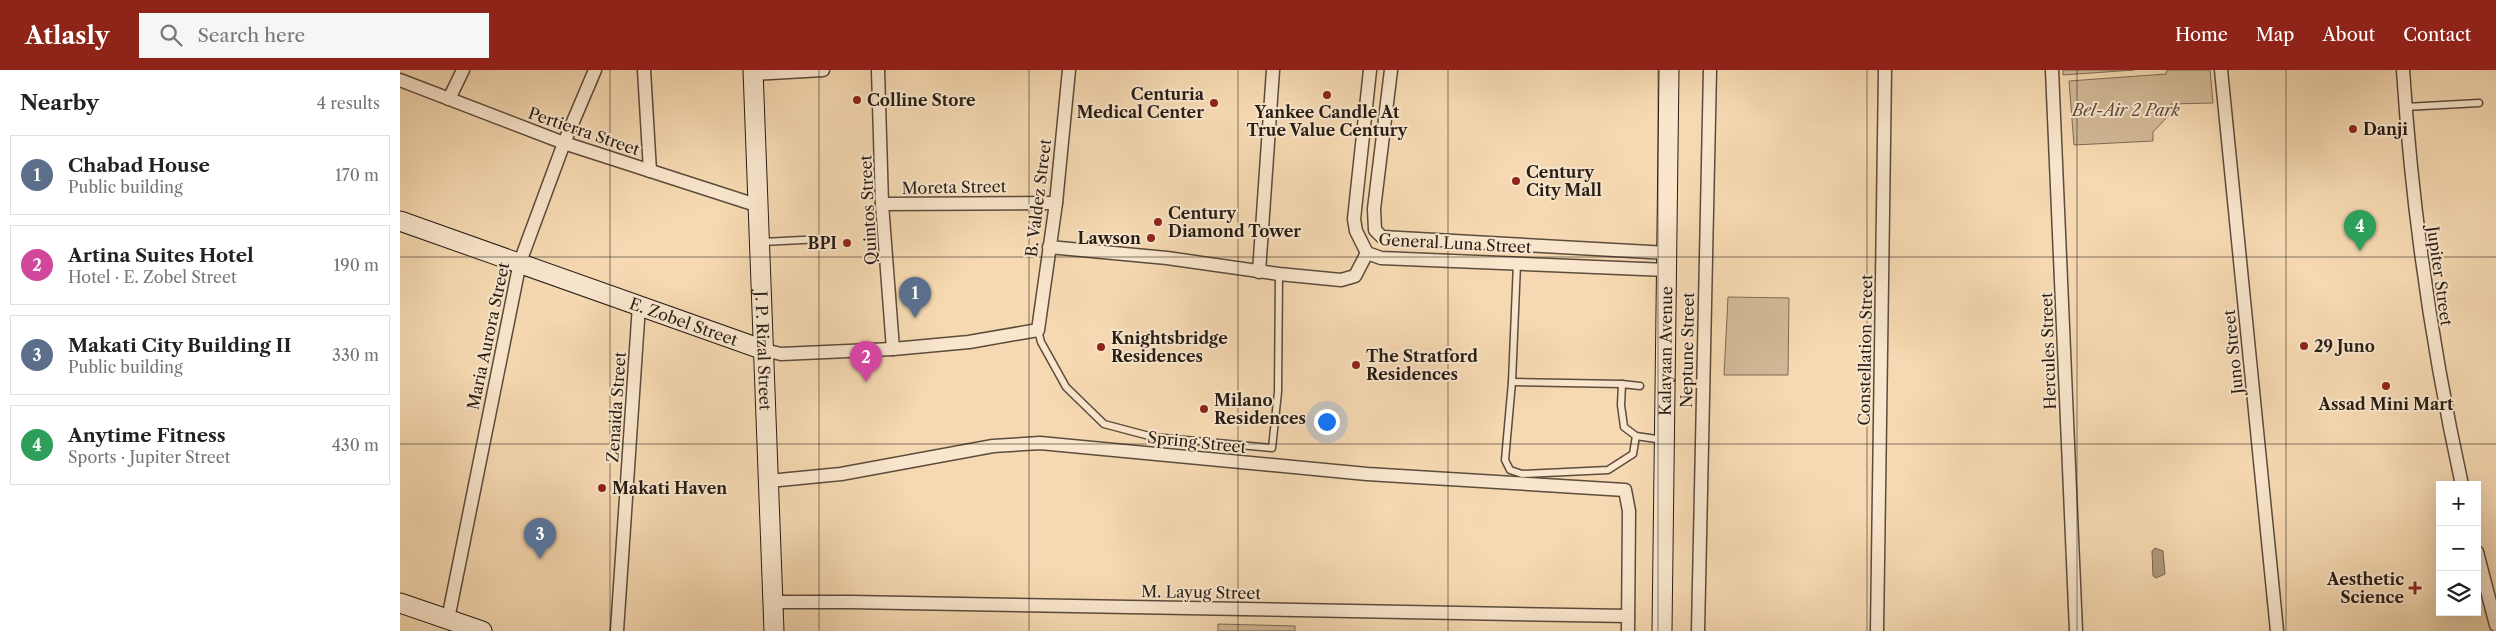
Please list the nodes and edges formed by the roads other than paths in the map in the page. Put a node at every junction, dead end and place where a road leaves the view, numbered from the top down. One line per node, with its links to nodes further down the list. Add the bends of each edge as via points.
1 (463, 70): 18 (street)
2 (595, 70): 21 (street, Maria Aurora Street)
3 (644, 70): 22 (street)
4 (823, 70): 16 (street)
5 (878, 70): 24 (street, Quintos Street)
6 (1069, 70): 23 (street, B. Valdez Street)
7 (1273, 70): 35 (street)
8 (1370, 70): 31 (street, General Luna Street, via 1354,219)
9 (1391, 70): 29 (street, General Luna Street, via 1374,209 1378,234 1391,239)
10 (1670, 70): 33 (main road, Kalayaan Avenue)
11 (1710, 70): 59 (street, Neptune Street)
12 (1885, 70): 60 (street, Constellation Street)
13 (2052, 70): 61 (street, Hercules Street)
14 (2221, 70): 62 (street, Juno Street)
15 (2402, 70): 20 (street, Jupiter Street)
16 (753, 72): 25 (main road, J. P. Rizal Street)
17 (400, 80): 18 (street, Pertierra Street)
18 (449, 99): 21 (street, Pertierra Street)
19 (2479, 103): 20 (lane)
20 (2406, 107): 46 (street, Jupiter Street, via 2426,297)
21 (564, 143): 22 (street, Pertierra Street); 32 (street, Maria Aurora Street)
22 (650, 171): 25 (street, Pertierra Street)
23 (1056, 203): 24 (street, Moreta Street); 30 (street, B. Valdez Street)
24 (882, 204): 39 (street, Quintos Street)
25 (759, 206): 28 (main road, J. P. Rizal Street)
26 (401, 224): 32 (main road, E. Zobel Street)
27 (822, 239): 28 (lane)
28 (760, 242): 40 (main road, J. P. Rizal Street)
29 (1517, 246): 33 (street, General Luna Street); 34 (street)
30 (1049, 247): 35 (street, via 1167,258); 38 (street, B. Valdez Street)
31 (1367, 253): 34 (street, General Luna Street, via 1381,258); 36 (street, via 1356,276 1341,280)
32 (520, 262): 37 (main road, E. Zobel Street); 52 (street, Maria Aurora Street)
33 (1667, 262): 34 (street, General Luna Street); 45 (main road, Kalayaan Avenue)
34 (1516, 263): 41 (lane)
35 (1259, 272): 36 (street)
36 (1279, 274): 38 (lane, via 1278,392 1272,448 1153,437 1104,424 1066,387 1041,342)
37 (639, 304): 40 (main road, E. Zobel Street); 55 (street, Zenaida Street)
38 (1038, 330): 39 (street, E. Zobel Street, via 969,342)
39 (893, 349): 40 (street, E. Zobel Street, via 781,354)
40 (764, 350): 47 (main road, J. P. Rizal Street)
41 (1512, 382): 42 (lane); 44 (lane, via 1505,460 1510,470 1522,474 1608,470 1633,454)
42 (1622, 384): 43 (lane); 44 (lane, via 1624,427)
43 (1640, 386)
44 (1636, 436): 45 (lane)
45 (1664, 440): 58 (main road, Kalayaan Avenue)
46 (2461, 481)
47 (769, 482): 49 (main road, J. P. Rizal Street); 51 (street, Spring Street, via 841,474 993,446 1040,443 1367,474 1625,490 1629,511)
48 (2481, 568): 53 (street)
49 (773, 602): 51 (street, M. Layug Street); 56 (main road, J. P. Rizal Street)
50 (400, 603): 52 (main road)
51 (1628, 616): 57 (street)
52 (448, 619): 54 (main road)
53 (2496, 626)
54 (482, 631)
55 (617, 631)
56 (774, 631)
57 (1628, 631)
58 (1662, 631)
59 (1698, 631)
60 (1877, 631)
61 (2076, 631)
62 (2277, 631)

